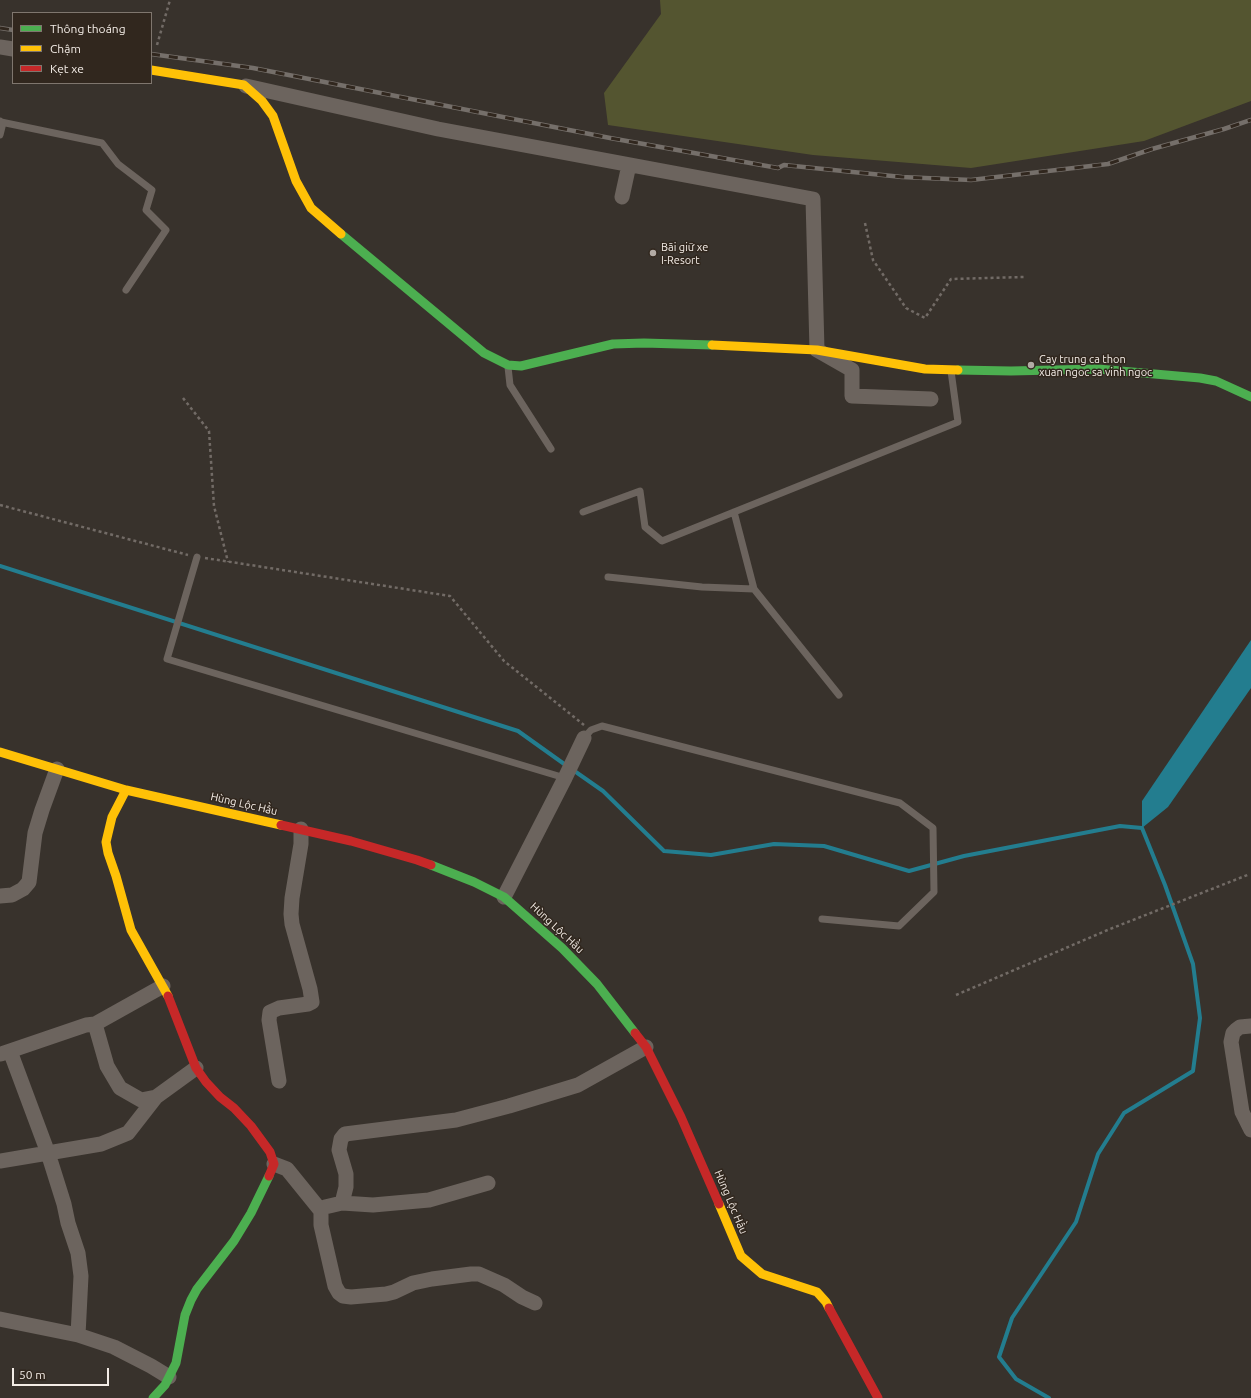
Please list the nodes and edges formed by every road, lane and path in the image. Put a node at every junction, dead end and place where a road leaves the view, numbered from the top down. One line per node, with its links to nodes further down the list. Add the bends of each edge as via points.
1 (170, 0): 2 (path)
2 (157, 45)
3 (0, 47): 4 (street)
4 (12, 49)
5 (152, 70): 6 (street)
6 (244, 85): 9 (street, via 438,129); 15 (street, via 262,101 273,116 296,181 311,208 484,353)
7 (1, 121): 8 (lane); 13 (lane, via 102,143 118,164 152,190 146,210 166,230)
8 (0, 135)
9 (628, 165): 10 (street); 14 (street, via 813,199)
10 (622, 197)
11 (865, 223): 12 (path, via 874,260 906,308 925,318 951,279)
12 (1024, 276)
13 (126, 290)
14 (817, 350): 15 (street, via 659,343 613,344 521,366); 16 (street); 19 (street, via 852,370 852,396)
15 (508, 365): 20 (lane, via 510,384)
16 (950, 371): 17 (street, via 1098,369 1216,381); 23 (lane, via 958,422)
17 (1251, 397)
18 (183, 398): 25 (path, via 209,431 214,506)
19 (931, 399)
20 (551, 449)
21 (0, 505): 24 (path)
22 (583, 512): 23 (lane, via 640,491 644,527 662,541)
23 (734, 512): 27 (lane)
24 (196, 557): 25 (path); 32 (lane, via 167,659)
25 (228, 562): 29 (path, via 450,596 504,661)
26 (608, 577): 27 (lane, via 702,587)
27 (754, 589): 28 (lane)
28 (839, 695)
29 (588, 734): 32 (street); 38 (lane, via 602,726 900,803 933,828 934,892 899,926)
30 (1, 754): 31 (street, Hùng Lộc Hầu)
31 (57, 769): 33 (street, Hùng Lộc Hầu); 36 (street, via 35,833 29,882 12,895)
32 (565, 778): 37 (street)
33 (126, 790): 34 (street, Hùng Lộc Hầu); 39 (street, via 112,817 106,842 108,853 131,930)
34 (301, 829): 37 (street, Hùng Lộc Hầu, via 417,860 474,882); 46 (street, via 291,914 312,1002 270,1012 269,1020)
35 (1250, 874): 40 (path, via 1110,929)
36 (0, 896)
37 (504, 897): 43 (street, Hùng Lộc Hầu, via 562,948 597,984)
38 (822, 919)
39 (163, 986): 41 (street); 45 (street)
40 (956, 995)
41 (96, 1024): 44 (street); 47 (street, via 107,1066 120,1088 140,1100)
42 (1251, 1026): 48 (street, via 1236,1030 1231,1042 1242,1112)
43 (646, 1047): 53 (street, via 578,1085 509,1106 443,1122 345,1134 339,1150 346,1174); 60 (street, Hùng Lộc Hầu, via 681,1117 741,1256 762,1274 818,1292 826,1302)
44 (5, 1052): 49 (street)
45 (196, 1068): 47 (street); 51 (street, via 220,1097 251,1126 270,1152)
46 (279, 1081)
47 (156, 1097): 49 (street, via 128,1133 101,1144)
48 (1251, 1130)
49 (48, 1153): 50 (street); 57 (street, via 78,1253 81,1276)
50 (0, 1161)
51 (274, 1164): 54 (street, via 287,1169); 58 (street, via 251,1213 234,1241 191,1300 185,1315 176,1363)
52 (488, 1183): 53 (street, via 421,1201 372,1205)
53 (342, 1203): 54 (street, via 325,1207)
54 (320, 1211): 55 (street, via 335,1286 343,1296 386,1294 413,1283 479,1274)
55 (536, 1303)
56 (0, 1319): 57 (street)
57 (78, 1335): 58 (street, via 114,1347)
58 (169, 1377): 59 (street)
59 (153, 1398)
60 (878, 1398)

